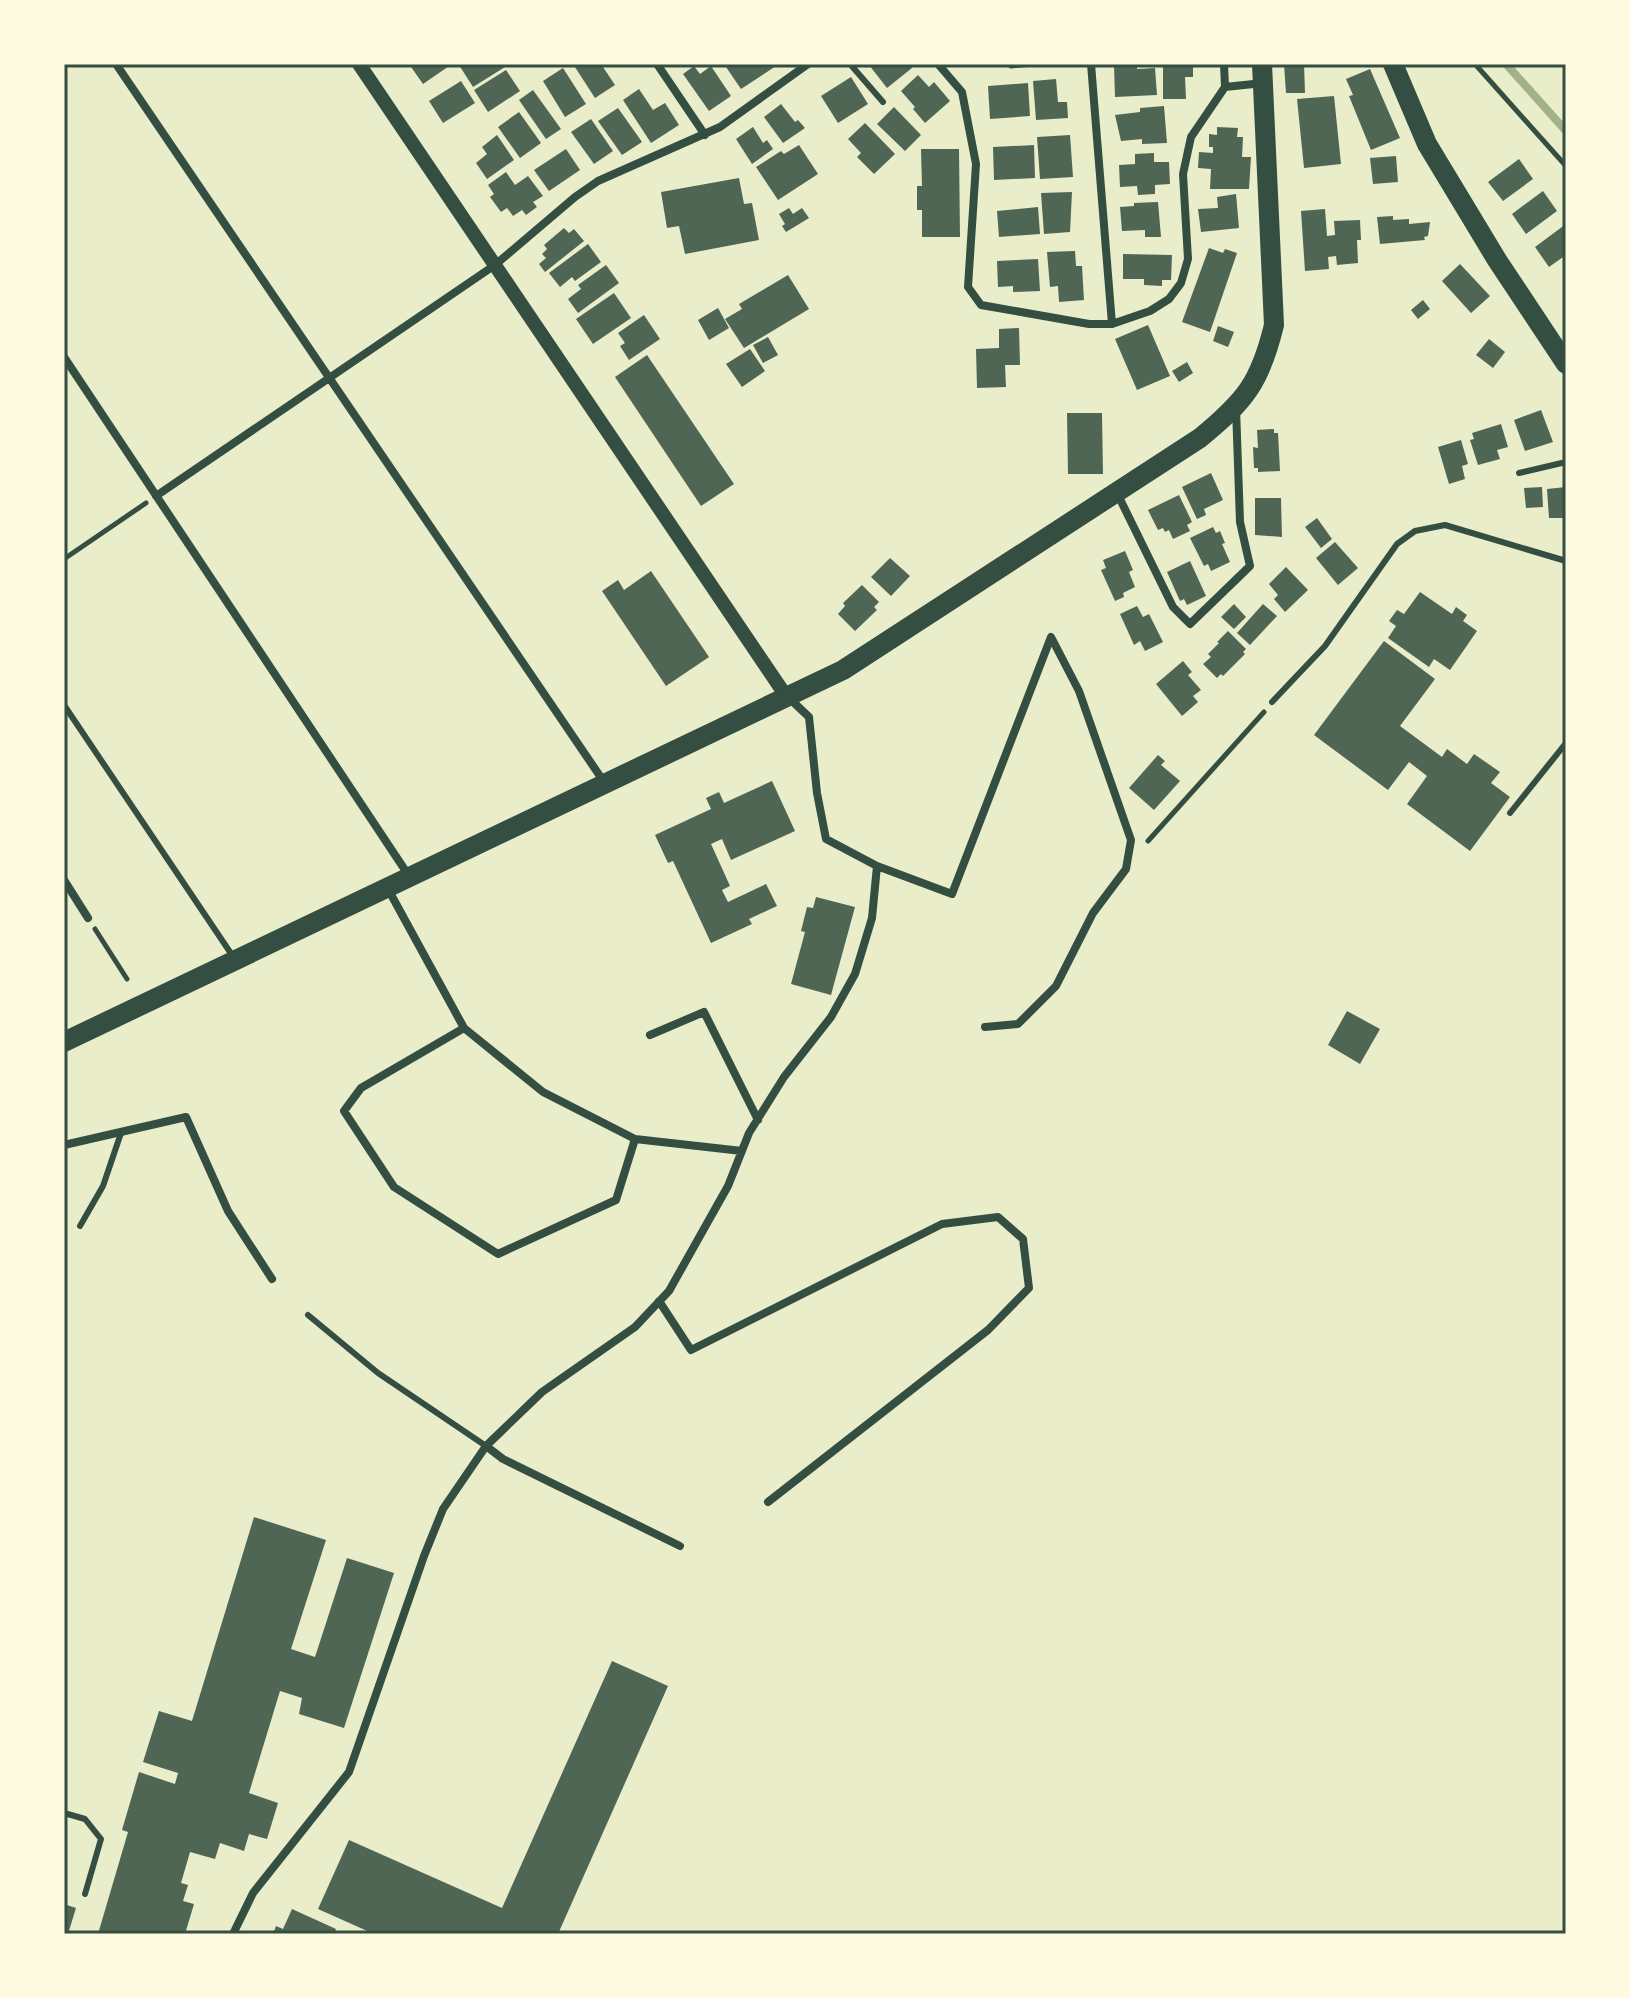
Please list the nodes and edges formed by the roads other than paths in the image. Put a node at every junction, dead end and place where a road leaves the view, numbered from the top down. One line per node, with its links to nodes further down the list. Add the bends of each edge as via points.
1 (116, 64): 18 (street)
2 (359, 64): 14 (street)
3 (657, 64): 13 (street)
4 (808, 64): 13 (street)
5 (850, 64): 12 (lane)
6 (938, 64): 15 (street, via 962,92 976,164 968,287 981,305)
7 (1091, 64): 15 (street)
8 (1224, 64): 11 (street)
9 (1393, 64): 17 (main road, via 1427,144)
10 (1263, 73): 11 (street); 19 (main road, via 1274,325 1267,356)
11 (1225, 87): 15 (street, via 1191,137 1183,174 1188,259 1181,283 1150,311)
12 (883, 102)
13 (705, 135): 14 (street, via 598,181)
14 (495, 265): 18 (street); 25 (street)
15 (1112, 324)
16 (64, 357): 23 (street)
17 (1566, 364)
18 (329, 378): 23 (street); 29 (street)
19 (1236, 407): 22 (main road, via 1200,438); 22 (street, via 1240,522 1250,566 1190,624 1173,607)
20 (1566, 462): 21 (lane)
21 (1519, 473)
22 (1117, 493): 25 (main road, via 843,670)
23 (156, 496): 32 (street)
24 (1566, 561): 26 (lane, via 1445,525 1415,531 1397,544 1325,646)
25 (786, 696): 29 (main road); 31 (street, via 809,717 826,839)
26 (1272, 702)
27 (64, 705): 36 (lane)
28 (1566, 743): 30 (lane)
29 (604, 783): 32 (main road)
30 (1510, 813)
31 (877, 866): 37 (street, via 952,894 1051,637 1079,691 1131,840 1129,863 1093,913 1056,986 1018,1024); 41 (street, via 872,918 855,974)
32 (410, 877): 34 (main road)
33 (64, 880): 35 (street)
34 (387, 887): 36 (main road); 38 (street)
35 (88, 918)
36 (235, 960): 40 (main road)
37 (985, 1027)
38 (464, 1028): 43 (street, via 543,1092); 43 (street, via 361,1088 344,1111 394,1187 420,1204 498,1254 616,1200)
39 (650, 1035): 41 (street, via 704,1012)
40 (64, 1042)
41 (758, 1120): 45 (street)
42 (121, 1133): 44 (street); 46 (lane, via 103,1186); 47 (street, via 186,1117 228,1211)
43 (635, 1139): 45 (street)
44 (64, 1145)
45 (742, 1151): 48 (street, via 702,1235)
46 (80, 1226)
47 (272, 1279)
48 (659, 1301): 50 (street, via 635,1327 542,1392); 51 (street, via 691,1350 942,1224 998,1217 1023,1239 1029,1288 988,1330)
49 (308, 1315): 50 (lane, via 378,1373)
50 (486, 1446): 52 (street); 55 (street, via 443,1509 349,1772 253,1893)
51 (768, 1502)
52 (680, 1546)
53 (64, 1813): 54 (lane, via 85,1819 101,1839)
54 (85, 1894)
55 (233, 1934)

